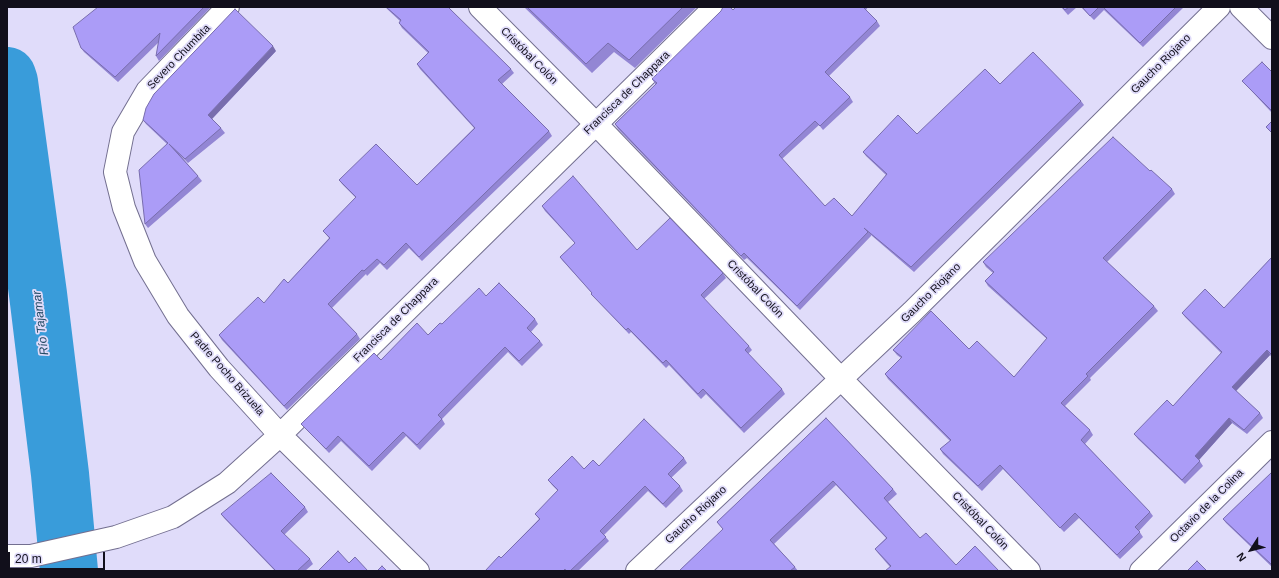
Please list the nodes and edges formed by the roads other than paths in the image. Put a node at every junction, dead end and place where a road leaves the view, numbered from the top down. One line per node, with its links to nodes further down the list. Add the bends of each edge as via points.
1 (228, 7): 8 (street, Severo Chumbita, via 147,91)
2 (480, 7): 7 (street, Cristóbal Colón)
3 (715, 7): 7 (street, Francisca de Chappara)
4 (1218, 7): 9 (street, Gaucho Riojano, via 912,312)
5 (1241, 7): 6 (street)
6 (1272, 38)
7 (596, 124): 9 (street, Cristóbal Colón); 10 (street, Francisca de Chappara)
8 (123, 132): 10 (street, Padre Pocho Brizuela, via 115,172 124,208 145,262 178,316 219,368)
9 (841, 379): 14 (street, Gaucho Riojano); 15 (street, Cristóbal Colón)
10 (280, 435): 12 (street, Francisca de Chappara, via 227,484 173,517 116,537 31,556); 13 (street, Padre Pocho Brizuela)
11 (1272, 442): 16 (street, Octavio de la Colina)
12 (7, 556)
13 (418, 571)
14 (637, 571)
15 (1029, 571)
16 (1141, 571)

